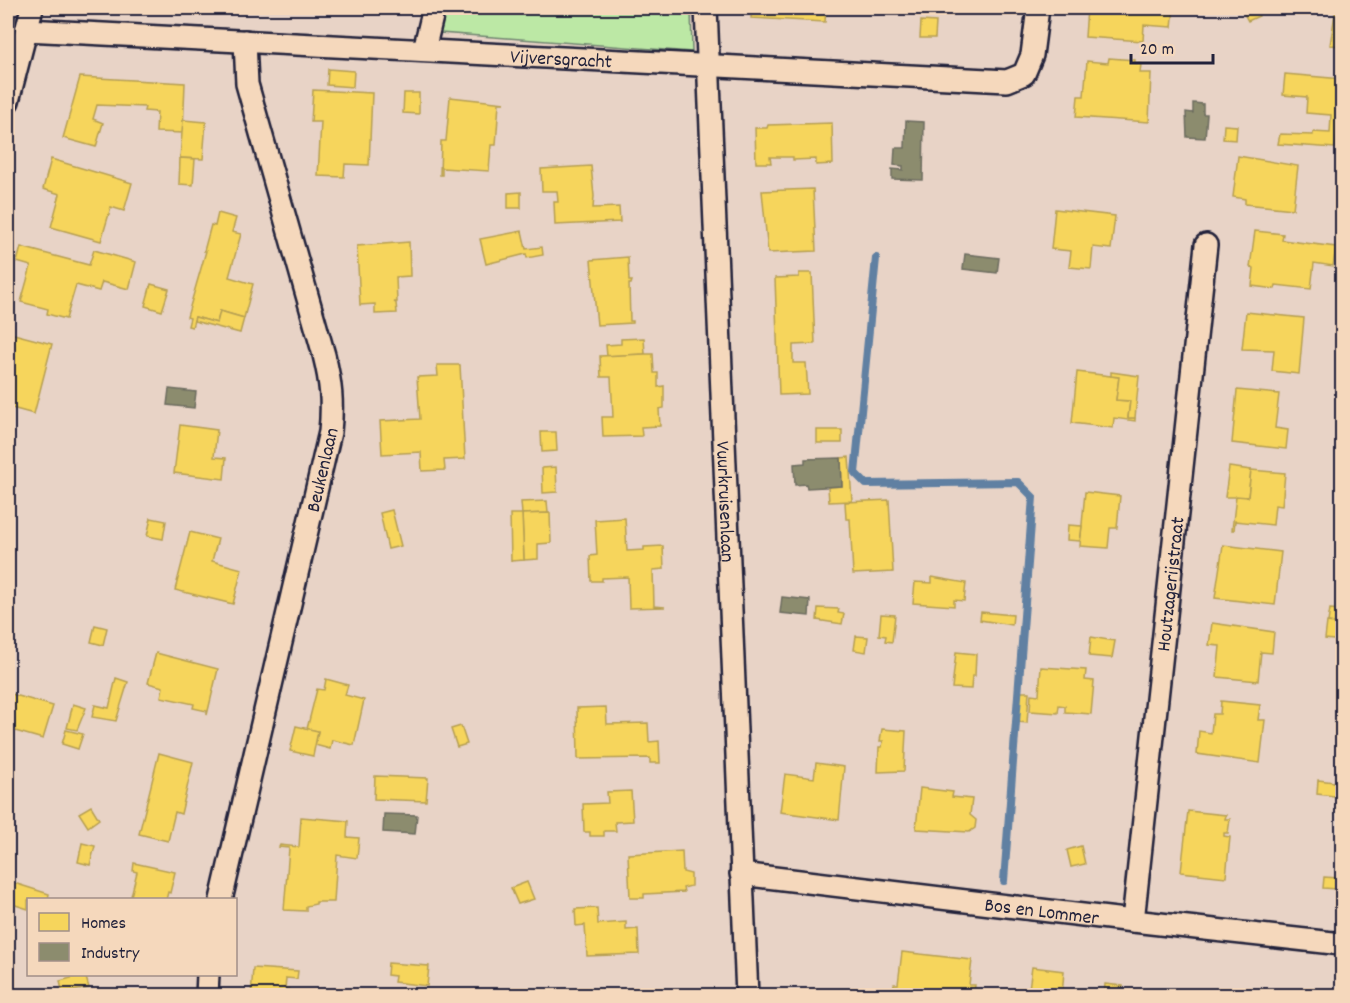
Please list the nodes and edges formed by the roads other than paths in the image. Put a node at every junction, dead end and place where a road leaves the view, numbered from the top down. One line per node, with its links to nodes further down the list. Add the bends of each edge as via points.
1 (32, 8): 5 (street)
2 (434, 8): 7 (street)
3 (706, 8): 8 (street, Vuurkruisenlaan)
4 (1038, 8): 8 (street, Vijversgracht, via 1032,55 1024,74 1007,81)
5 (26, 30): 6 (street, Vijversgracht); 9 (street)
6 (245, 41): 7 (street, Vijversgracht); 12 (street, Beukenlaan, via 247,84 324,355 333,406 328,442)
7 (424, 50): 8 (street, Vijversgracht)
8 (708, 64): 11 (street, Vuurkruisenlaan)
9 (8, 101)
10 (1206, 245): 13 (street, Houtzagerijstraat)
11 (741, 874): 13 (street, Bos en Lommer); 17 (street, Vuurkruisenlaan)
12 (221, 898)
13 (1133, 921): 14 (street, Bos en Lommer)
14 (1342, 944)
15 (208, 976): 16 (street)
16 (207, 996)
17 (747, 996)

